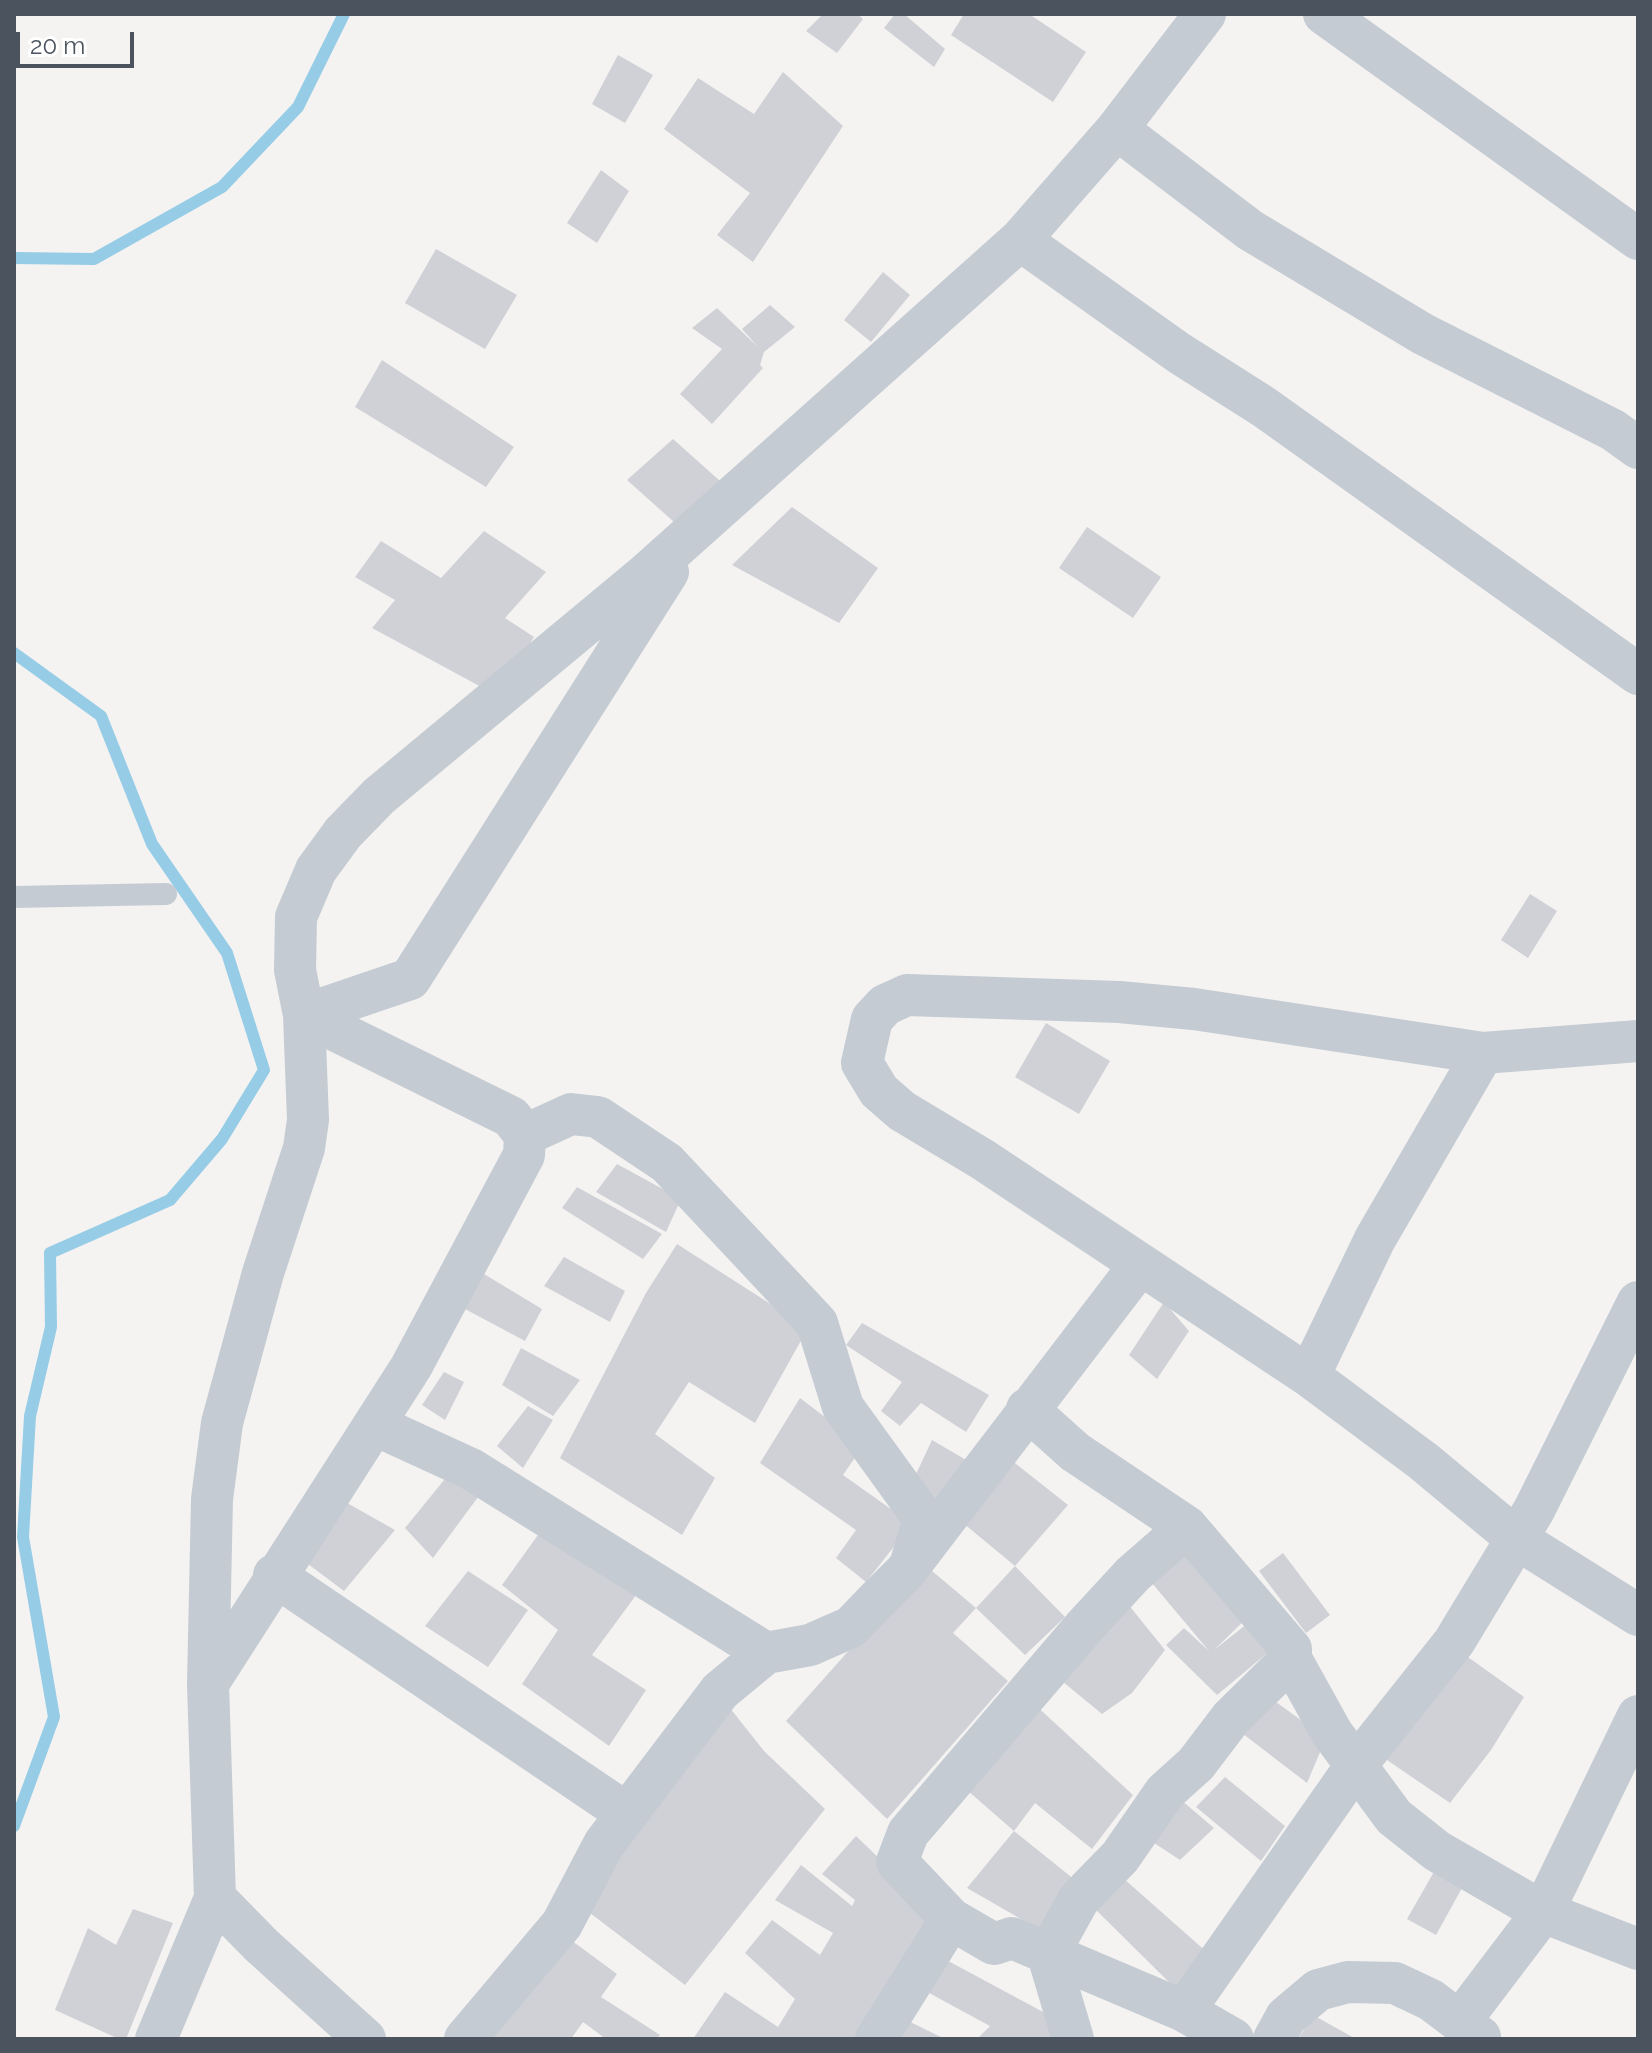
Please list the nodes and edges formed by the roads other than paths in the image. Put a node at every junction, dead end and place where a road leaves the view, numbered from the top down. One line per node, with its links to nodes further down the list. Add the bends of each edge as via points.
1 (1205, 14): 3 (street)
2 (1324, 14): 4 (street)
3 (1117, 129): 5 (street); 6 (street, via 1250,230 1423,334 1613,430)
4 (1632, 223)
5 (1020, 240): 8 (street); 11 (street, via 645,575 379,796 343,833 316,870 296,917 295,970)
6 (1638, 448)
7 (668, 572): 11 (street, via 410,979)
8 (1638, 674)
9 (166, 894): 10 (lane)
10 (14, 897)
11 (304, 1015): 14 (street, via 511,1117); 27 (street, via 304,1148 222,1423 212,1499)
12 (1638, 1041): 13 (street)
13 (1483, 1053): 15 (street, via 1119,1002 907,995 885,1005 872,1019 862,1063 879,1091); 17 (street, via 1375,1239)
14 (525, 1135): 19 (street, via 524,1155); 22 (street, via 571,1114 598,1117 624,1132 667,1163 817,1323 843,1407 924,1519)
15 (1139, 1266): 17 (street); 18 (street)
16 (1638, 1302): 21 (street)
17 (1309, 1376): 21 (street)
18 (1027, 1409): 20 (street, via 1075,1452); 22 (street)
19 (375, 1425): 23 (street); 25 (street, via 471,1469)
20 (1187, 1527): 26 (street, via 1291,1649); 33 (street, via 1085,1626 908,1833 897,1862)
21 (1517, 1539): 24 (street); 29 (street, via 1454,1642)
22 (912, 1560): 25 (street, via 851,1627 810,1645)
23 (274, 1575): 27 (street); 30 (street)
24 (1638, 1615)
25 (766, 1653): 30 (street, via 720,1691)
26 (1291, 1659): 29 (street, via 1332,1733); 35 (street, via 1165,1792 1120,1857 1079,1899)
27 (208, 1684): 31 (street)
28 (1633, 1736): 32 (street)
29 (1357, 1764): 32 (street, via 1405,1826 1437,1851); 36 (street)
30 (626, 1813): 40 (street, via 562,1924)
31 (215, 1898): 38 (street); 39 (street)
32 (1543, 1912): 34 (street); 37 (street)
33 (951, 1919): 35 (street, via 994,1944 1012,1938); 41 (street)
34 (1638, 1949)
35 (1048, 1955): 36 (street); 42 (street)
36 (1184, 2011): 43 (street)
37 (1472, 2030): 44 (street, via 1431,2000 1395,1983 1348,1982 1318,1990 1286,2017)
38 (156, 2039)
39 (365, 2039)
40 (465, 2039)
41 (876, 2039)
42 (1073, 2039)
43 (1233, 2039)
44 (1274, 2039)

